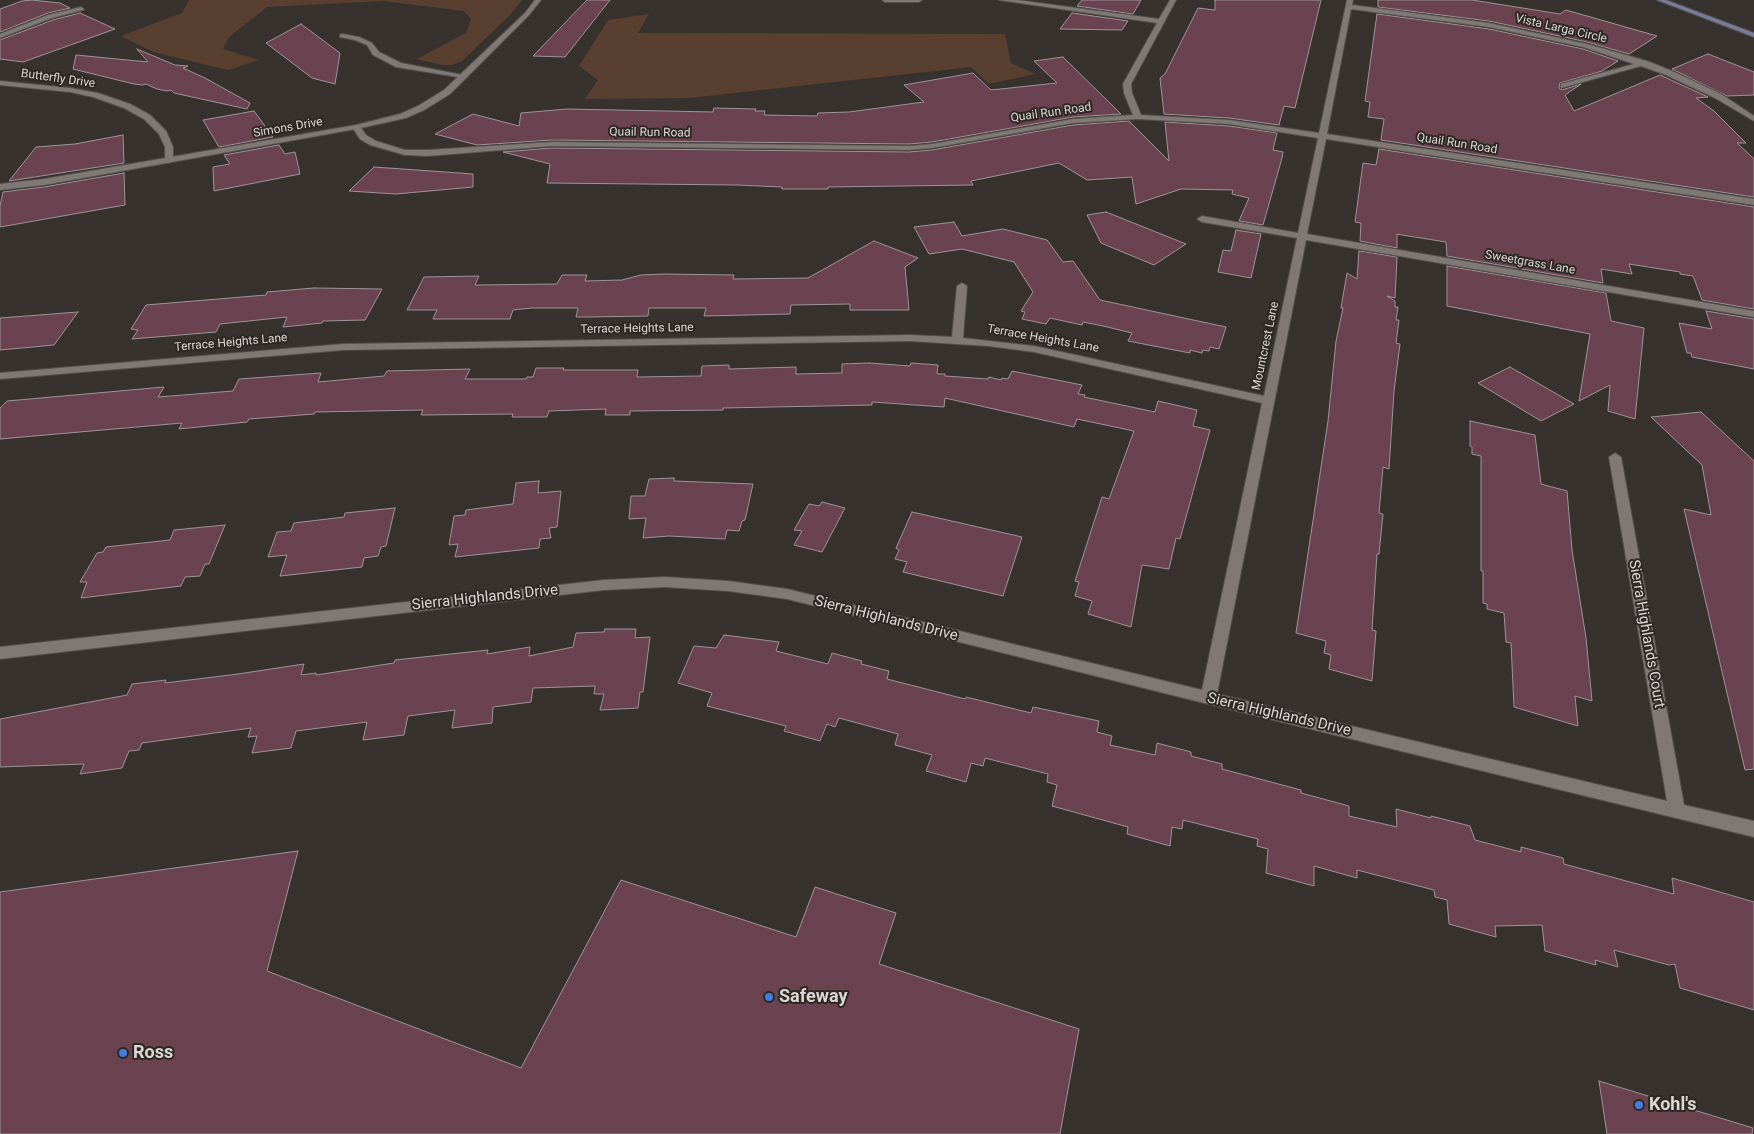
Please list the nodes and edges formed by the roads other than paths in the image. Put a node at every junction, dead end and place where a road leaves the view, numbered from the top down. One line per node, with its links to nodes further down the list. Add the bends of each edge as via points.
1 (538, 0): 14 (street, Simons Drive)
2 (885, 0): 3 (street)
3 (919, 0)
4 (1002, 0): 9 (street)
5 (1173, 0): 9 (street)
6 (1660, 0): 10 (main road)
7 (1349, 4): 13 (street, Vista Larga Circle, via 1522,30); 20 (street, Mountcrest Lane)
8 (82, 9): 11 (street, via 50,16)
9 (1161, 21): 17 (street, via 1127,84)
10 (1754, 35)
11 (0, 36)
12 (342, 36): 14 (street, via 370,44 376,53 400,65)
13 (1644, 63): 16 (street); 18 (street, Vista Larga Circle, via 1718,96)
14 (464, 76): 19 (street, Simons Drive, via 422,108)
15 (0, 83): 21 (street, Butterfly Drive, via 70,90 127,106 147,117 163,133 169,147)
16 (1564, 86)
17 (1138, 117): 19 (street, Quail Run Road, via 1073,121 909,148 552,144 428,154 404,152 373,143); 20 (street, Quail Run Road, via 1230,122)
18 (1754, 119)
19 (356, 127): 21 (street, Simons Drive)
20 (1322, 136): 23 (street, Quail Run Road); 25 (street, Mountcrest Lane)
21 (169, 160): 22 (street, Simons Drive)
22 (0, 187)
23 (1754, 202)
24 (1202, 219): 25 (street, Sweetgrass Lane)
25 (1302, 237): 27 (street, Sweetgrass Lane); 30 (street, Mountcrest Lane)
26 (962, 286): 28 (street)
27 (1754, 314)
28 (957, 340): 29 (street, Terrace Heights Lane, via 910,338 343,347); 30 (street, Terrace Heights Lane, via 1034,349)
29 (0, 376)
30 (1268, 401): 33 (street, Mountcrest Lane)
31 (1615, 457): 34 (street, Sierra Highlands Court)
32 (0, 653): 33 (street, Sierra Highlands Drive, via 604,585 664,582 787,594)
33 (1208, 698): 34 (street, Sierra Highlands Drive)
34 (1677, 810): 35 (street, Sierra Highlands Drive)
35 (1754, 829)

